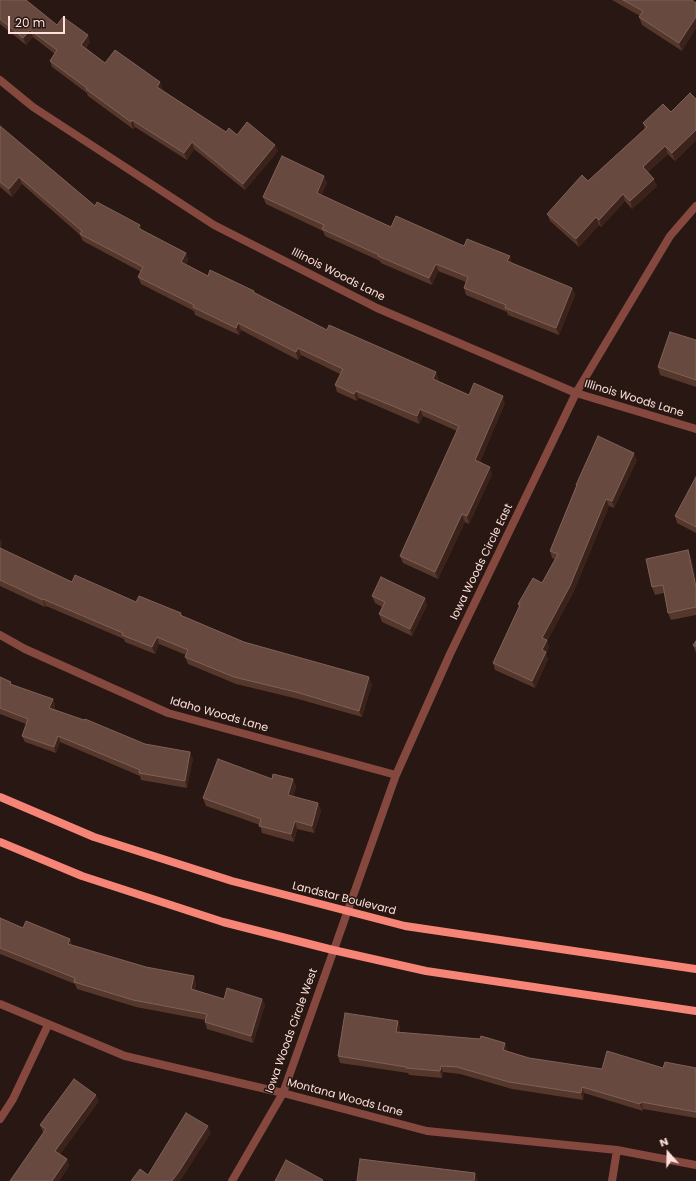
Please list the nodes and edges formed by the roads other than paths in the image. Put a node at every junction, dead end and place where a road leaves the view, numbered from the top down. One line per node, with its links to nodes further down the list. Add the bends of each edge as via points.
1 (0, 80): 3 (street, Illinois Woods Lane, via 33,107 214,225 377,308)
2 (696, 206): 3 (street, Iowa Woods Circle East, via 670,236)
3 (576, 393): 4 (street, Illinois Woods Lane); 6 (street, Iowa Woods Circle East, via 450,654)
4 (696, 428)
5 (0, 635): 6 (street, Idaho Woods Lane, via 168,713)
6 (396, 775): 9 (street, Iowa Woods Circle East)
7 (0, 797): 9 (street, Landstar Boulevard, via 94,837 232,881)
8 (0, 842): 10 (street, via 82,876 186,910)
9 (347, 912): 10 (street, Iowa Woods Circle East); 11 (street, Landstar Boulevard, via 405,926)
10 (333, 950): 13 (street, via 426,971); 15 (street, Iowa Woods Circle West)
11 (696, 969)
12 (0, 1004): 14 (street, Montana Woods Lane)
13 (696, 1011)
14 (48, 1025): 15 (street, Montana Woods Lane, via 125,1056); 16 (street, via 13,1099)
15 (283, 1093): 17 (street, Montana Woods Lane, via 427,1131); 19 (street, Iowa Woods Circle West)
16 (0, 1119)
17 (617, 1150): 18 (street, Montana Woods Lane); 20 (street)
18 (696, 1165)
19 (232, 1181)
20 (612, 1181)

